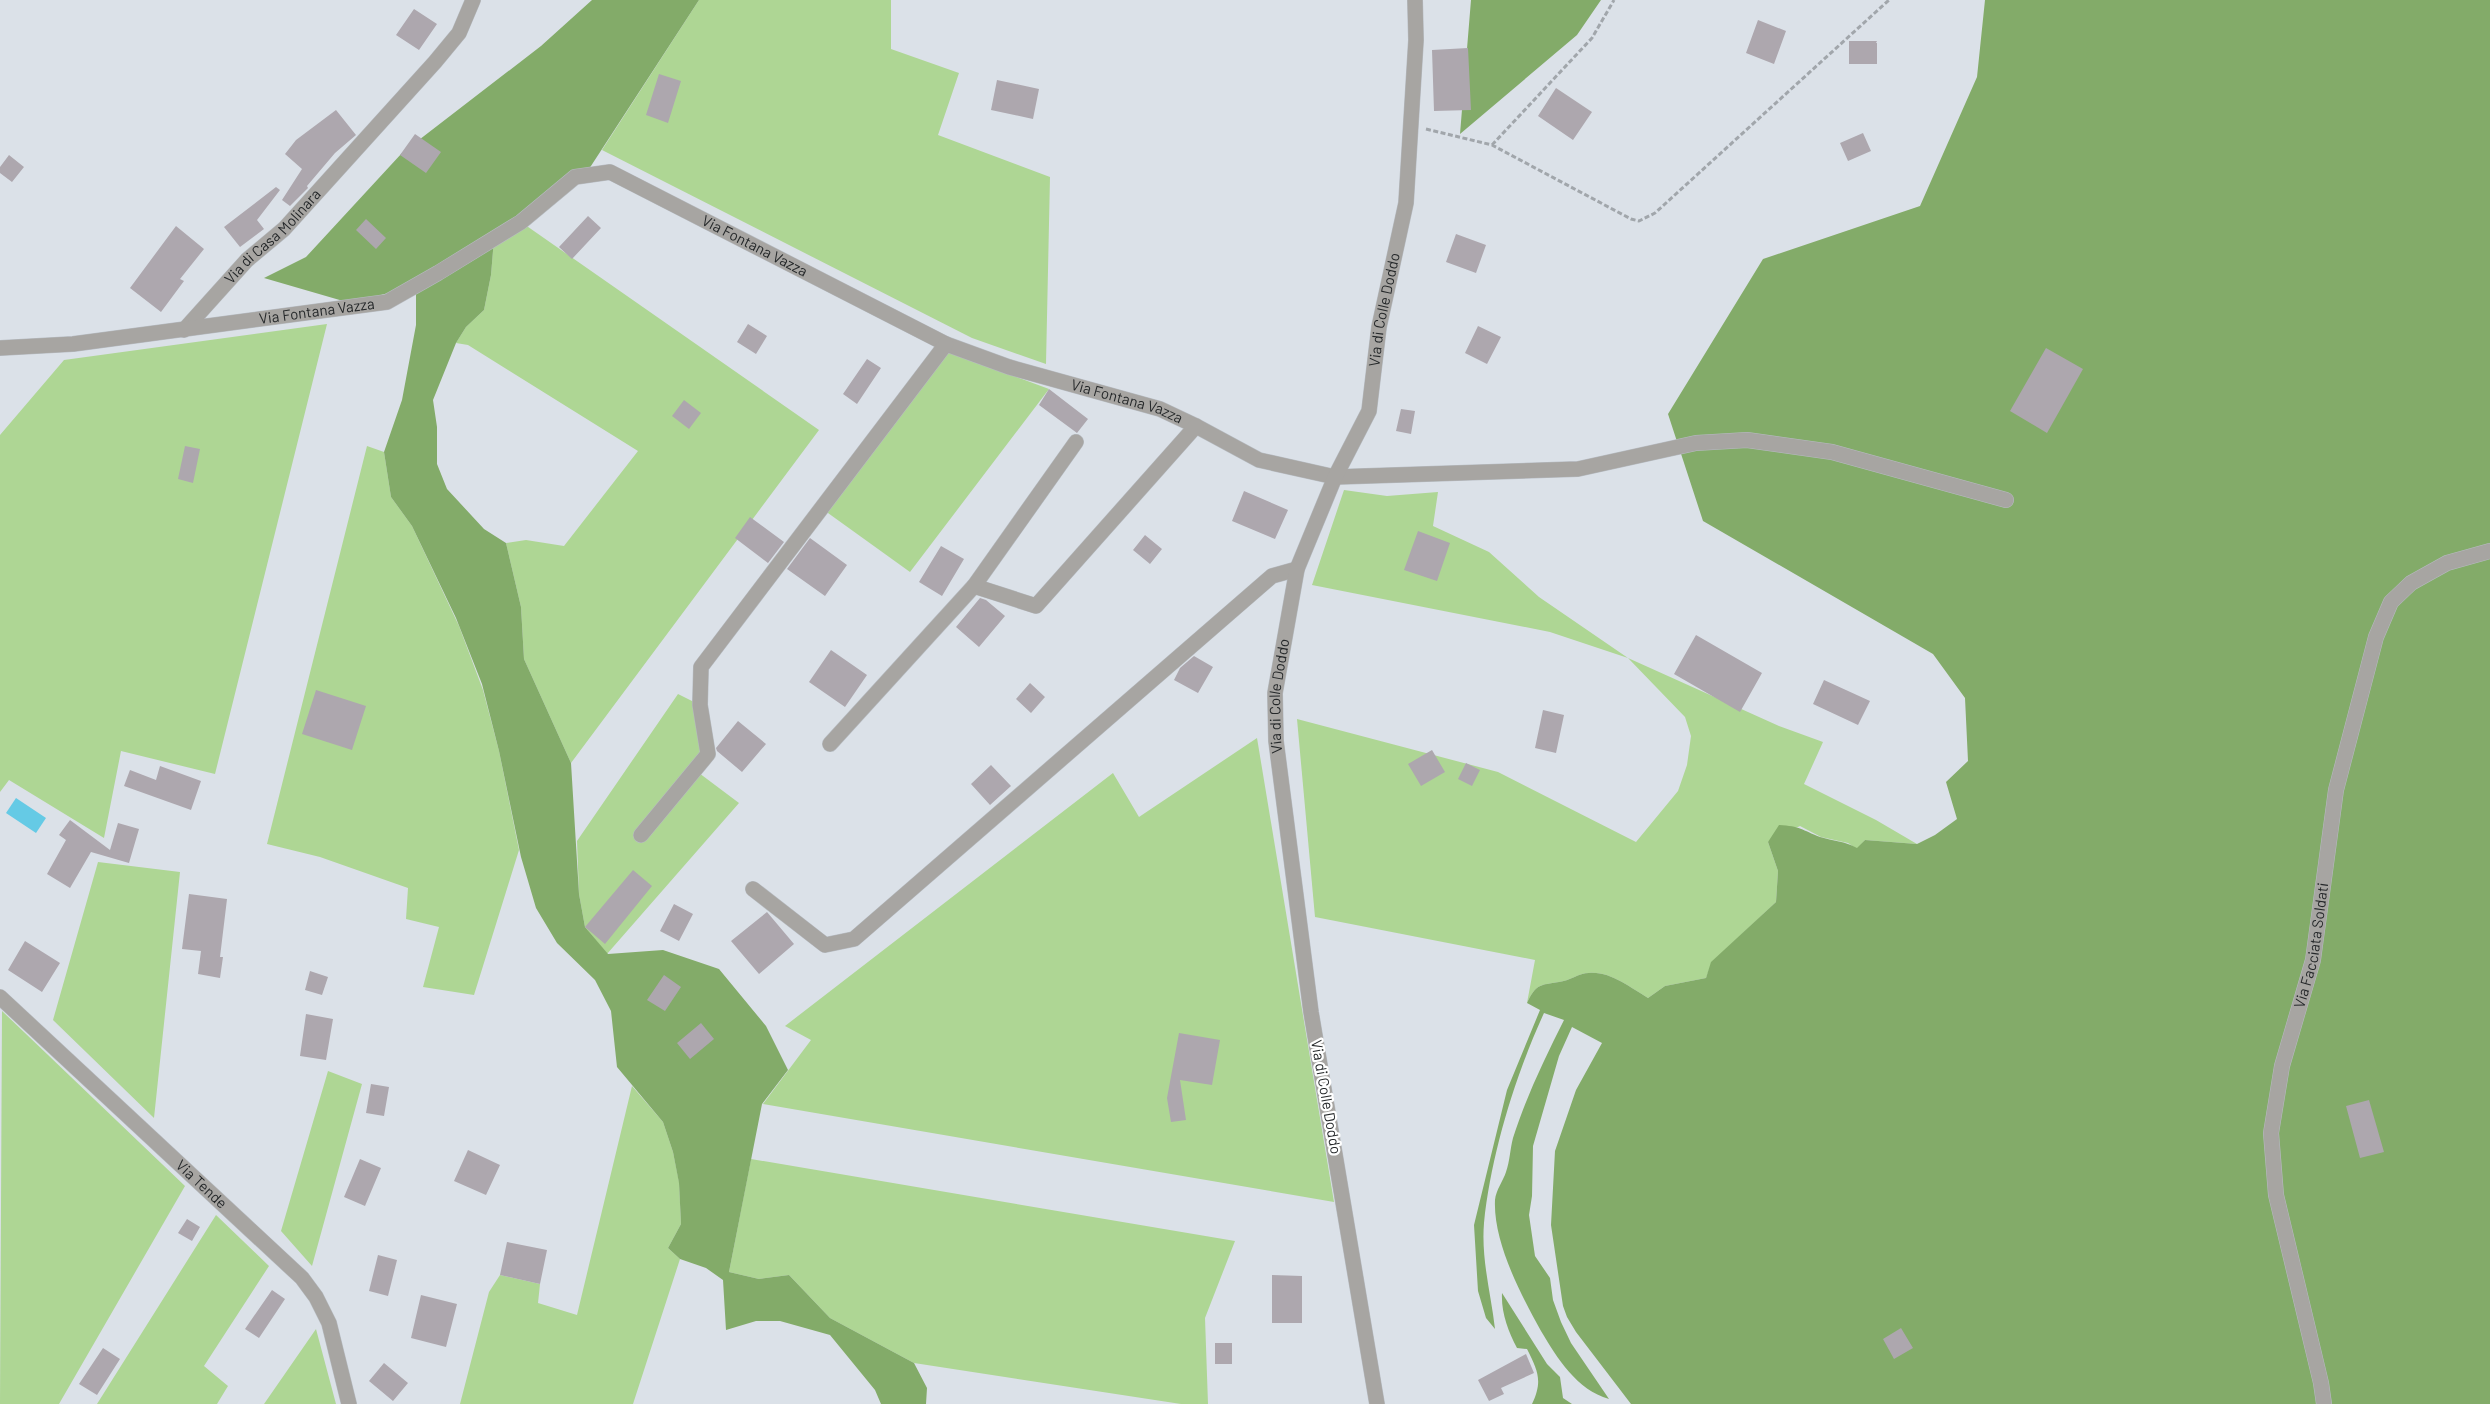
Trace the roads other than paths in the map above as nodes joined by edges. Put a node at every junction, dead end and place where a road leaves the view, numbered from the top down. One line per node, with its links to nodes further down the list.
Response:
1 (473, 0): 3 (street, Via di Casa Molinara)
2 (1416, 0): 8 (street, Via di Colle Doddo)
3 (184, 330): 4 (street, Via Fontana Vazza); 5 (street)
4 (946, 344): 6 (street, Via Fontana Vazza); 14 (street)
5 (0, 348)
6 (1196, 426): 8 (street, Via Fontana Vazza); 12 (street)
7 (1076, 442): 12 (street)
8 (1335, 477): 9 (street, Via Fontana Vazza); 11 (street, Via di Colle Doddo)
9 (2006, 500)
10 (2490, 550): 19 (street, Via Facciata Soldati)
11 (1297, 569): 15 (street); 18 (street, Via di Colle Doddo)
12 (974, 586): 13 (street)
13 (830, 744)
14 (641, 835)
15 (753, 889)
16 (0, 997): 17 (street, Via Tende)
17 (349, 1404)
18 (1378, 1404)
19 (2324, 1404)

